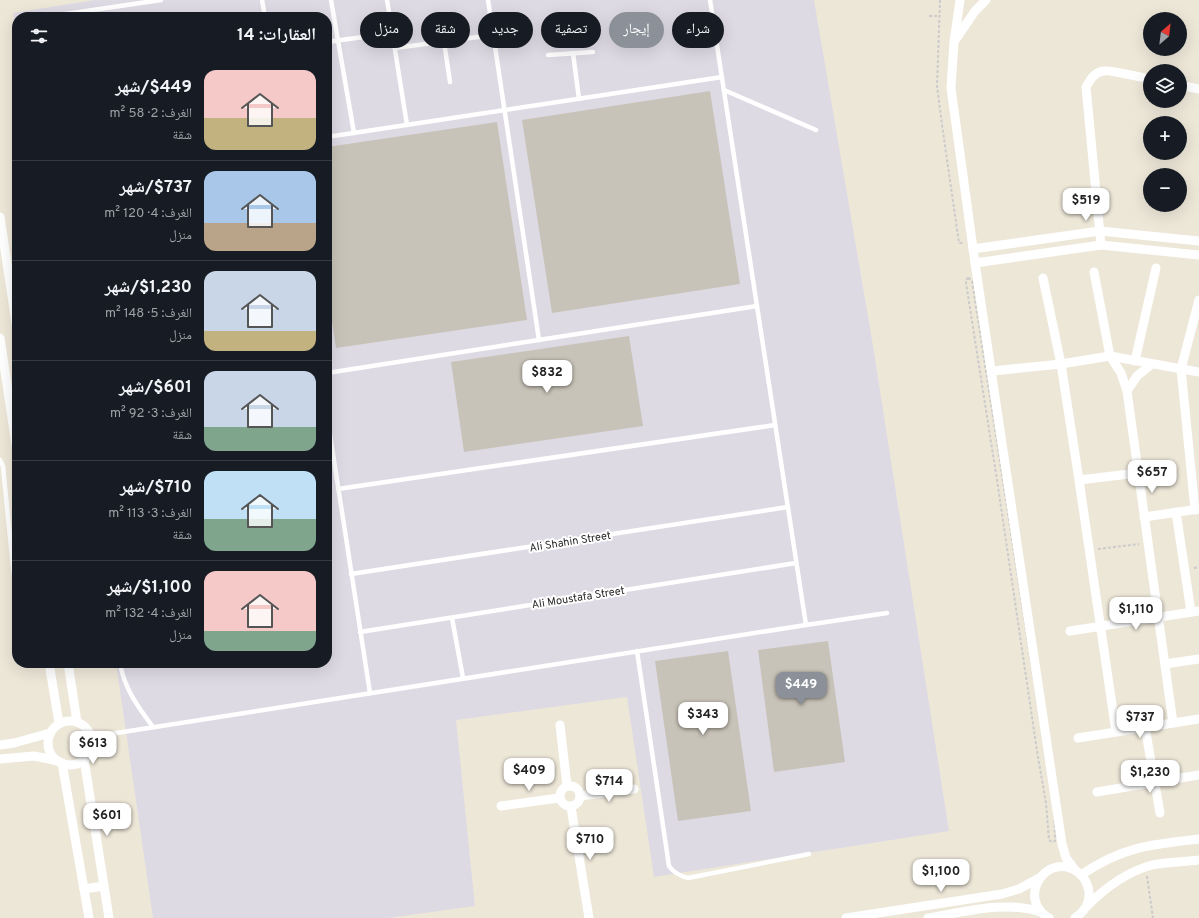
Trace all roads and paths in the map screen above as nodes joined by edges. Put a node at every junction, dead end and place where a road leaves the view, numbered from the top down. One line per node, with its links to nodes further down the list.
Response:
1 (161, 0): 9 (lane)
2 (262, 0): 10 (lane)
3 (331, 0): 16 (lane)
4 (387, 0): 11 (lane)
5 (488, 0): 12 (lane)
6 (710, 0): 25 (lane)
7 (960, 0): 18 (street)
8 (986, 0): 18 (street)
9 (79, 12)
10 (264, 12)
11 (389, 12)
12 (490, 12)
13 (929, 16): 14 (path)
14 (939, 16)
15 (360, 37): 16 (lane)
16 (338, 40): 17 (lane); 35 (lane)
17 (332, 41)
18 (954, 42): 41 (street)
19 (395, 48): 33 (lane)
20 (445, 48): 27 (lane)
21 (495, 48): 32 (lane)
22 (593, 52): 23 (lane)
23 (573, 53): 24 (lane); 31 (lane)
24 (548, 55)
25 (722, 77): 30 (lane); 31 (lane)
26 (1143, 78): 38 (street)
27 (450, 82)
28 (1187, 86): 29 (street)
29 (1199, 89)
30 (724, 90): 34 (lane); 49 (lane)
31 (578, 99): 32 (lane)
32 (505, 110): 33 (lane); 51 (lane)
33 (407, 125): 35 (lane)
34 (816, 130)
35 (354, 133): 36 (lane)
36 (332, 136)
37 (0, 217): 47 (street)
38 (1100, 231): 39 (street); 40 (street); 41 (street)
39 (1199, 241)
40 (1101, 245): 42 (street); 43 (street)
41 (973, 249): 43 (street)
42 (1199, 255)
43 (975, 263): 57 (street)
44 (1156, 268): 53 (street)
45 (1094, 272): 52 (street)
46 (1043, 278): 54 (street)
47 (12, 296)
48 (1199, 300): 56 (street)
49 (757, 306): 51 (lane); 62 (lane)
50 (0, 338): 61 (street)
51 (539, 340): 58 (lane)
52 (1110, 356): 53 (street); 54 (street); 60 (street)
53 (1135, 361): 55 (street)
54 (1061, 364): 57 (street); 66 (street)
55 (1152, 364): 56 (street); 60 (street)
56 (1181, 369): 59 (street); 69 (street)
57 (992, 371): 122 (street)
58 (332, 372)
59 (1199, 372)
60 (1127, 391): 65 (street)
61 (12, 418)
62 (775, 425): 67 (lane); 68 (lane)
63 (332, 449): 67 (lane)
64 (0, 460): 75 (lane)
65 (1138, 473): 66 (street); 71 (street)
66 (1079, 480): 73 (street)
67 (338, 489): 76 (lane)
68 (788, 507): 74 (lane); 76 (lane, Ali Shahin Street)
69 (1197, 509): 70 (street)
70 (1176, 512): 71 (street); 77 (street)
71 (1144, 517): 72 (street)
72 (1148, 542): 73 (path); 79 (street)
73 (1090, 550): 82 (street)
74 (796, 563): 80 (lane, Ali Moustafa Street); 81 (lane)
75 (12, 567)
76 (351, 574): 84 (lane)
77 (1195, 611): 79 (street)
78 (887, 613): 81 (lane)
79 (1158, 617): 82 (street); 87 (street)
80 (452, 618): 84 (lane, Ali Moustafa Street); 91 (lane)
81 (806, 625): 85 (lane)
82 (1101, 626): 83 (street); 100 (street)
83 (1070, 631)
84 (360, 632): 92 (lane)
85 (637, 651): 91 (lane); 119 (lane)
86 (1199, 658): 87 (street)
87 (1165, 664): 96 (street)
88 (50, 668): 95 (street)
89 (69, 668): 94 (street)
90 (121, 668): 98 (lane)
91 (463, 678): 92 (lane)
92 (370, 693): 98 (lane)
93 (1199, 719): 96 (street)
94 (76, 722): 95 (street); 102 (street)
95 (59, 723): 101 (street)
96 (1174, 723): 99 (street)
97 (560, 725): 110 (street)
98 (153, 727): 102 (lane)
99 (1145, 727): 100 (street); 109 (street)
100 (1116, 732): 103 (street)
101 (50, 733): 104 (street); 107 (street)
102 (91, 737): 106 (street)
103 (1078, 738)
104 (0, 745)
105 (0, 759): 107 (street)
106 (84, 759): 107 (street); 124 (street)
107 (60, 762): 125 (street)
108 (1199, 775): 109 (street)
109 (1155, 782): 112 (street); 117 (street)
110 (567, 786): 113 (street); 114 (street)
111 (634, 789): 113 (street)
112 (1097, 792)
113 (580, 796): 116 (street)
114 (559, 798): 115 (street); 116 (street)
115 (501, 806)
116 (571, 807): 132 (street)
117 (1160, 813)
118 (1199, 839): 122 (street)
119 (809, 854)
120 (1199, 860): 121 (street)
121 (1146, 867): 128 (street); 135 (path)
122 (1078, 873): 123 (street); 128 (street)
123 (1041, 877): 126 (street); 129 (street)
124 (104, 886): 125 (street); 131 (street)
125 (84, 889): 130 (street)
126 (1012, 892): 127 (street); 133 (street)
127 (1017, 907): 129 (street); 134 (street)
128 (1082, 914)
129 (1046, 916)
130 (89, 918)
131 (108, 918)
132 (589, 918)
133 (846, 918)
134 (928, 918)
135 (1153, 918)

